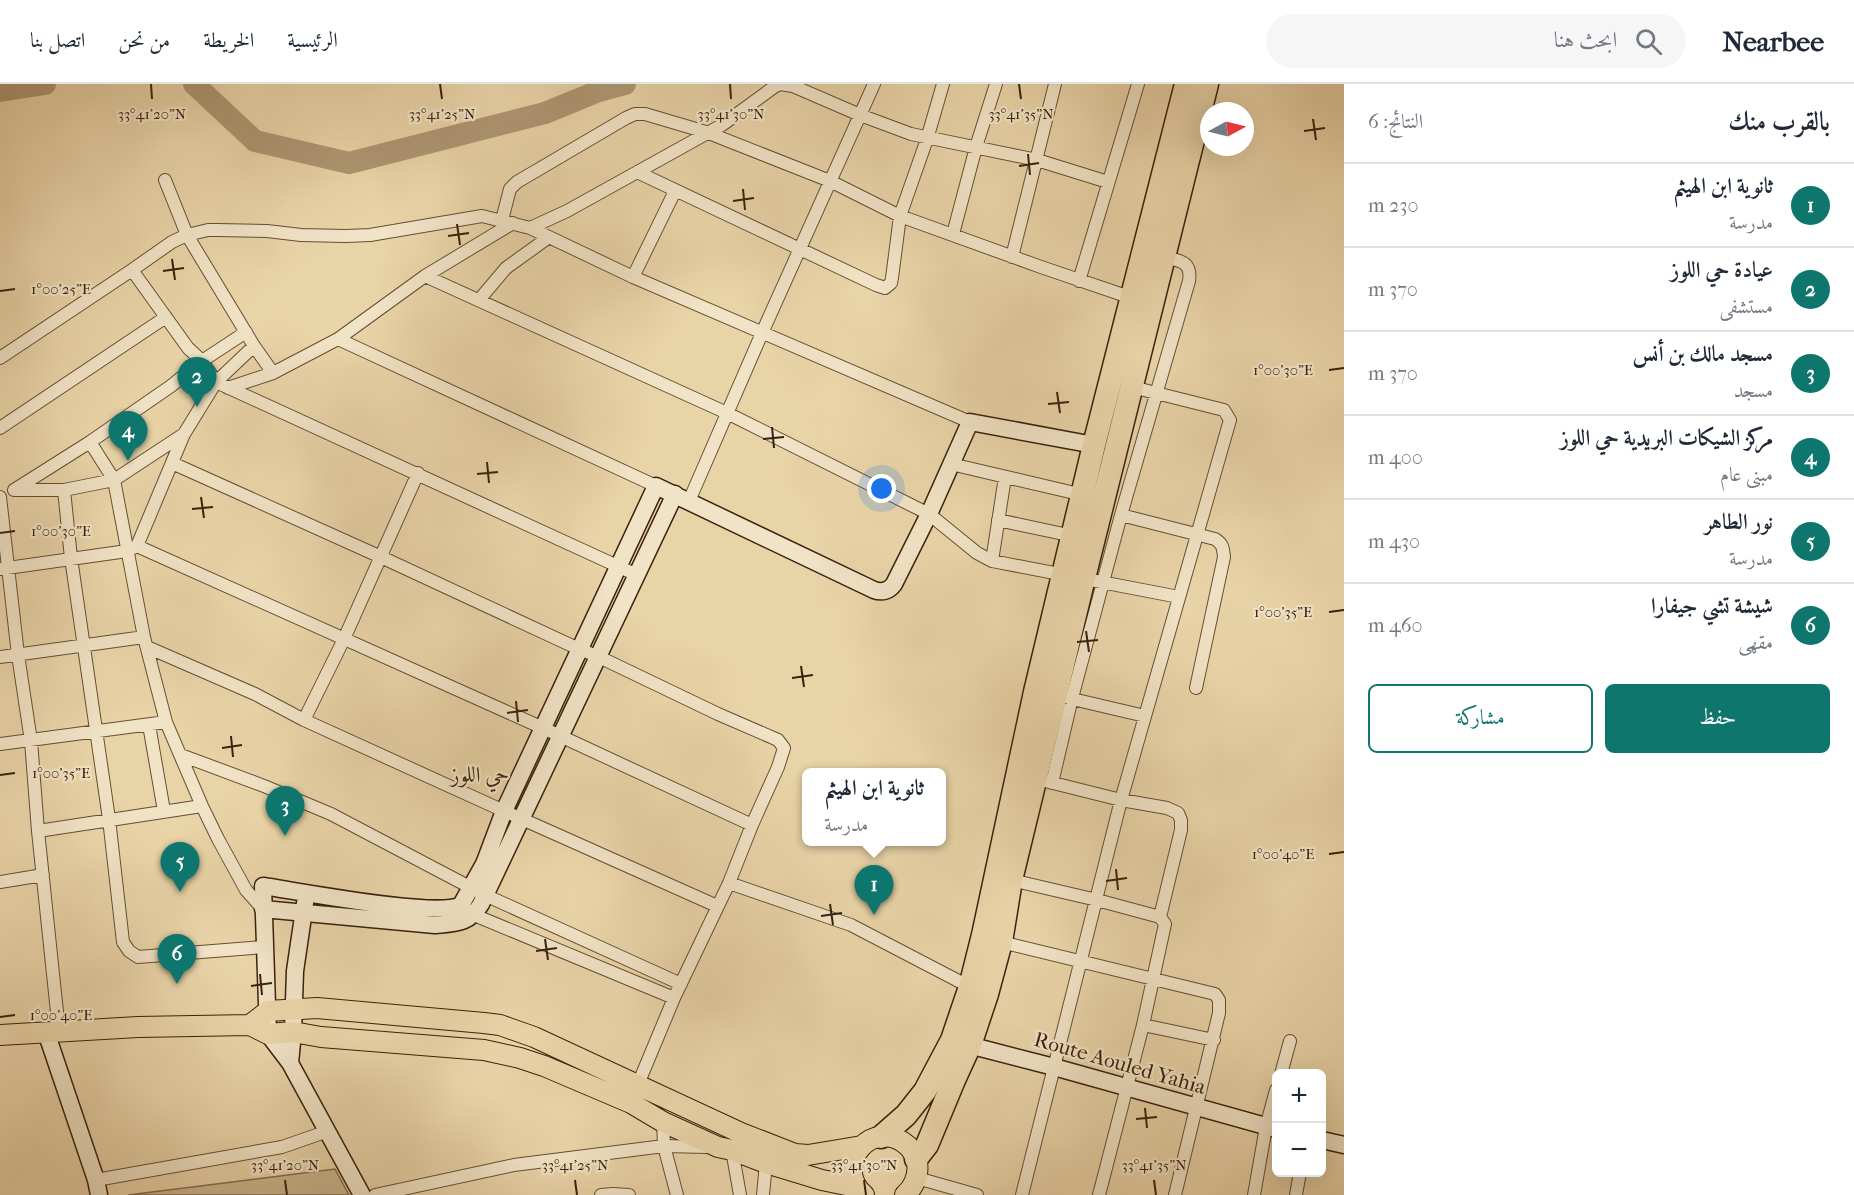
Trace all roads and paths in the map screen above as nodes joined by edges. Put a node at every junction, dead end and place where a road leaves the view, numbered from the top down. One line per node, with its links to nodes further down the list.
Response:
1 (874, 84): 8 (street)
2 (943, 84): 10 (street)
3 (996, 84): 11 (street)
4 (1055, 84): 12 (street)
5 (1138, 84): 16 (street)
6 (1186, 84): 31 (highway)
7 (1207, 84): 26 (highway)
8 (860, 115): 9 (street); 10 (street); 15 (street)
9 (706, 132): 13 (street); 15 (street); 19 (street)
10 (927, 139): 11 (street); 18 (street)
11 (976, 147): 12 (street); 21 (street)
12 (1037, 160): 16 (street); 25 (street)
13 (637, 172): 17 (street); 20 (street)
14 (165, 180): 22 (street)
15 (830, 181): 18 (street); 24 (street)
16 (1108, 182): 30 (street)
17 (675, 191): 24 (street); 29 (street)
18 (900, 216): 21 (street); 24 (street)
19 (507, 222): 20 (street); 22 (street); 28 (street)
20 (530, 228): 23 (street)
21 (953, 234): 25 (street)
22 (187, 235): 27 (street); 35 (street)
23 (549, 237): 29 (street); 32 (street)
24 (800, 249): 36 (street)
25 (1012, 257): 30 (street)
26 (1165, 257): 33 (highway); 44 (street)
27 (132, 270): 34 (street); 39 (street)
28 (425, 276): 32 (street); 37 (street)
29 (633, 277): 36 (street)
30 (1079, 281): 31 (street)
31 (1131, 298): 33 (street); 50 (highway)
32 (479, 300): 45 (street)
33 (1153, 305): 43 (highway)
34 (166, 317): 40 (street); 47 (street)
35 (246, 332): 38 (street); 40 (street)
36 (762, 333): 45 (street); 46 (street)
37 (338, 339): 41 (street); 56 (street)
38 (254, 346): 41 (street); 42 (street)
39 (0, 358)
40 (202, 361): 42 (street); 49 (street)
41 (273, 373): 42 (street)
42 (222, 385): 48 (street); 53 (street)
43 (1132, 387): 44 (street); 74 (highway)
44 (1157, 394): 63 (street); 65 (street)
45 (726, 413): 61 (street); 62 (street)
46 (970, 422): 50 (street); 52 (street)
47 (0, 428)
48 (184, 434): 51 (street); 55 (street)
49 (90, 442): 55 (street); 57 (street)
50 (1094, 445): 59 (highway)
51 (172, 463): 67 (street); 68 (street)
52 (951, 464): 54 (street); 62 (street)
53 (418, 473): 68 (street); 71 (street)
54 (1005, 477): 59 (street); 64 (street)
55 (114, 480): 58 (street); 67 (street)
56 (657, 486): 61 (street); 71 (street)
57 (14, 490): 58 (street); 60 (street)
58 (64, 490): 69 (street)
59 (1083, 495): 66 (highway)
60 (0, 498): 72 (street)
61 (682, 498): 62 (street); 73 (street)
62 (929, 514): 70 (street)
63 (1121, 515): 65 (street); 74 (street)
64 (998, 520): 66 (street); 70 (street)
65 (1197, 535): 75 (street); 83 (street)
66 (1073, 536): 74 (highway)
67 (132, 548): 69 (street); 76 (street); 77 (street)
68 (381, 557): 76 (street); 79 (street)
69 (71, 558): 72 (street); 78 (street)
70 (992, 561): 74 (street)
71 (618, 567): 73 (street); 79 (street)
72 (4, 568): 80 (street)
73 (637, 575): 81 (street)
74 (1084, 578): 75 (street); 84 (highway); 84 (street)
75 (1179, 597): 85 (street)
76 (344, 639): 86 (street); 89 (street)
77 (146, 642): 78 (street); 86 (street); 87 (street)
78 (84, 645): 80 (street); 90 (street)
79 (579, 650): 81 (street); 89 (street)
80 (18, 655): 82 (street); 92 (street)
81 (597, 656): 91 (street); 102 (street)
82 (0, 657)
83 (1196, 688)
84 (1054, 696): 85 (street); 95 (highway); 126 (highway)
85 (1145, 716): 96 (street)
86 (304, 720): 99 (street)
87 (166, 722): 88 (street); 94 (street)
88 (149, 725): 90 (street); 98 (street)
89 (543, 728): 91 (street); 99 (street)
90 (95, 732): 92 (street); 100 (street)
91 (559, 736): 101 (street); 102 (street)
92 (31, 741): 93 (street); 103 (street)
93 (0, 744)
94 (181, 755): 97 (street); 111 (street)
95 (1044, 781): 96 (street); 106 (highway)
96 (1121, 800): 113 (street); 118 (street)
97 (202, 806): 98 (street); 110 (street)
98 (164, 811): 100 (street)
99 (504, 811): 101 (street); 104 (street)
100 (109, 819): 103 (street); 120 (street)
101 (521, 819): 104 (street); 114 (street)
102 (752, 825): 108 (street)
103 (38, 831): 105 (street)
104 (490, 867): 111 (street)
105 (43, 875): 107 (street); 133 (street)
106 (1011, 880): 113 (street); 119 (highway)
107 (0, 882)
108 (729, 883): 114 (street); 126 (street)
109 (263, 886): 110 (street); 112 (street); 115 (street)
110 (246, 890): 115 (street)
111 (478, 891): 116 (street); 121 (street)
112 (306, 892): 116 (street); 117 (street)
113 (1097, 900): 118 (street); 122 (street)
114 (717, 906): 125 (street)
115 (263, 909): 117 (street); 120 (street)
116 (468, 910): 117 (street); 123 (street)
117 (303, 913): 128 (street)
118 (1160, 917): 124 (street)
119 (1001, 942): 122 (street); 126 (highway)
120 (264, 947): 129 (street)
121 (627, 959): 123 (street); 125 (street)
122 (1081, 961): 124 (street); 142 (street)
123 (621, 977): 127 (street)
124 (1152, 978): 131 (street); 137 (street)
125 (681, 984): 127 (street)
126 (979, 990): 139 (highway)
127 (674, 998): 144 (street)
128 (293, 1009): 129 (main road); 130 (main road); 134 (street)
129 (268, 1011): 132 (main road); 135 (street)
130 (500, 1025): 140 (main road); 144 (main road)
131 (1143, 1025): 137 (street); 145 (street)
132 (250, 1026): 133 (main road); 135 (main road)
133 (53, 1031): 136 (main road); 159 (street)
134 (294, 1032): 135 (main road); 140 (main road); 141 (street)
135 (268, 1034): 141 (street)
136 (0, 1035)
137 (1214, 1040): 147 (street)
138 (1290, 1041): 143 (street)
139 (961, 1043): 142 (street, Route Aouled Yahia); 151 (highway); 158 (highway)
140 (498, 1053): 146 (main road)
141 (290, 1063): 150 (street)
142 (1054, 1067): 145 (street, Route Aouled Yahia); 169 (street)
143 (1282, 1069)
144 (637, 1084): 146 (street); 153 (main road)
145 (1127, 1087): 147 (street, Route Aouled Yahia); 170 (street)
146 (631, 1103): 148 (main road)
147 (1195, 1107): 149 (street, Route Aouled Yahia); 171 (street)
148 (663, 1122): 153 (main road); 155 (street)
149 (1271, 1128): 172 (street)
150 (328, 1131): 159 (street); 161 (street)
151 (871, 1141): 153 (main road); 158 (main road); 160 (main road)
152 (1326, 1141): 154 (street)
153 (730, 1143): 155 (street); 156 (main road); 166 (street)
154 (1344, 1145)
155 (664, 1146): 162 (street); 165 (street)
156 (766, 1163): 160 (main road); 167 (street)
157 (1299, 1177): 173 (street)
158 (912, 1184): 168 (street)
159 (97, 1187)
160 (860, 1192)
161 (362, 1195)
162 (375, 1195)
163 (601, 1195): 164 (street)
164 (628, 1195)
165 (677, 1195)
166 (740, 1195)
167 (763, 1195)
168 (977, 1195)
169 (1022, 1195)
170 (1098, 1195)
171 (1175, 1195)
172 (1254, 1195)
173 (1296, 1195)

